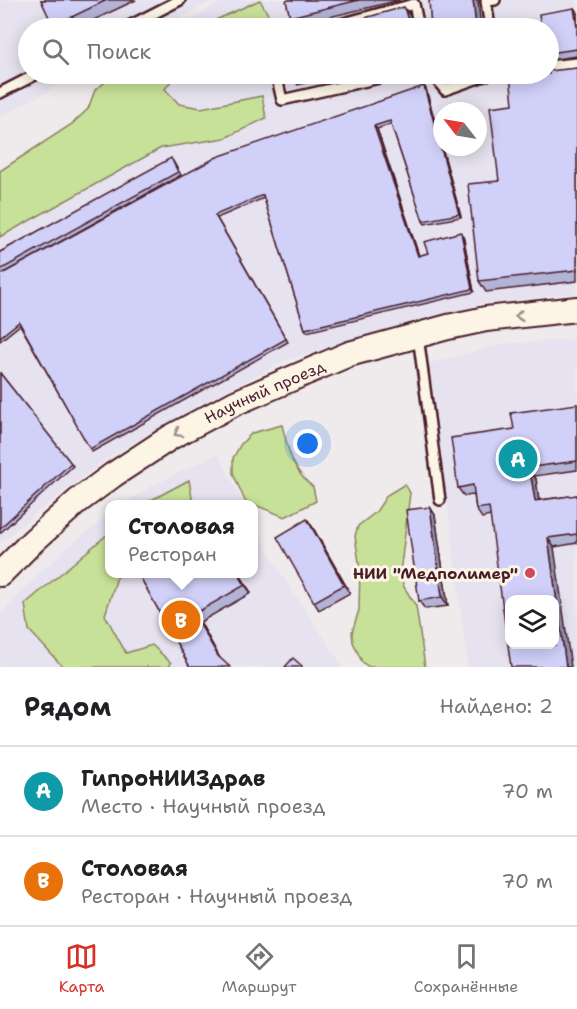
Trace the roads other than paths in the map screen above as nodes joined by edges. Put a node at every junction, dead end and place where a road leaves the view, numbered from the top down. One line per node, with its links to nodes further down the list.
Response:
1 (180, 0): 3 (lane)
2 (495, 0): 6 (lane)
3 (144, 18)
4 (362, 18): 5 (lane)
5 (417, 18)
6 (489, 18)
7 (577, 63): 8 (lane)
8 (559, 65)
9 (18, 84): 14 (lane)
10 (278, 84): 11 (lane)
11 (353, 84)
12 (440, 84): 13 (lane)
13 (462, 84)
14 (0, 93)
15 (577, 309): 16 (street, Научный проезд, one-way to 16)
16 (418, 336): 17 (lane); 18 (street, Научный проезд, one-way to 18)
17 (440, 500)
18 (0, 574)

